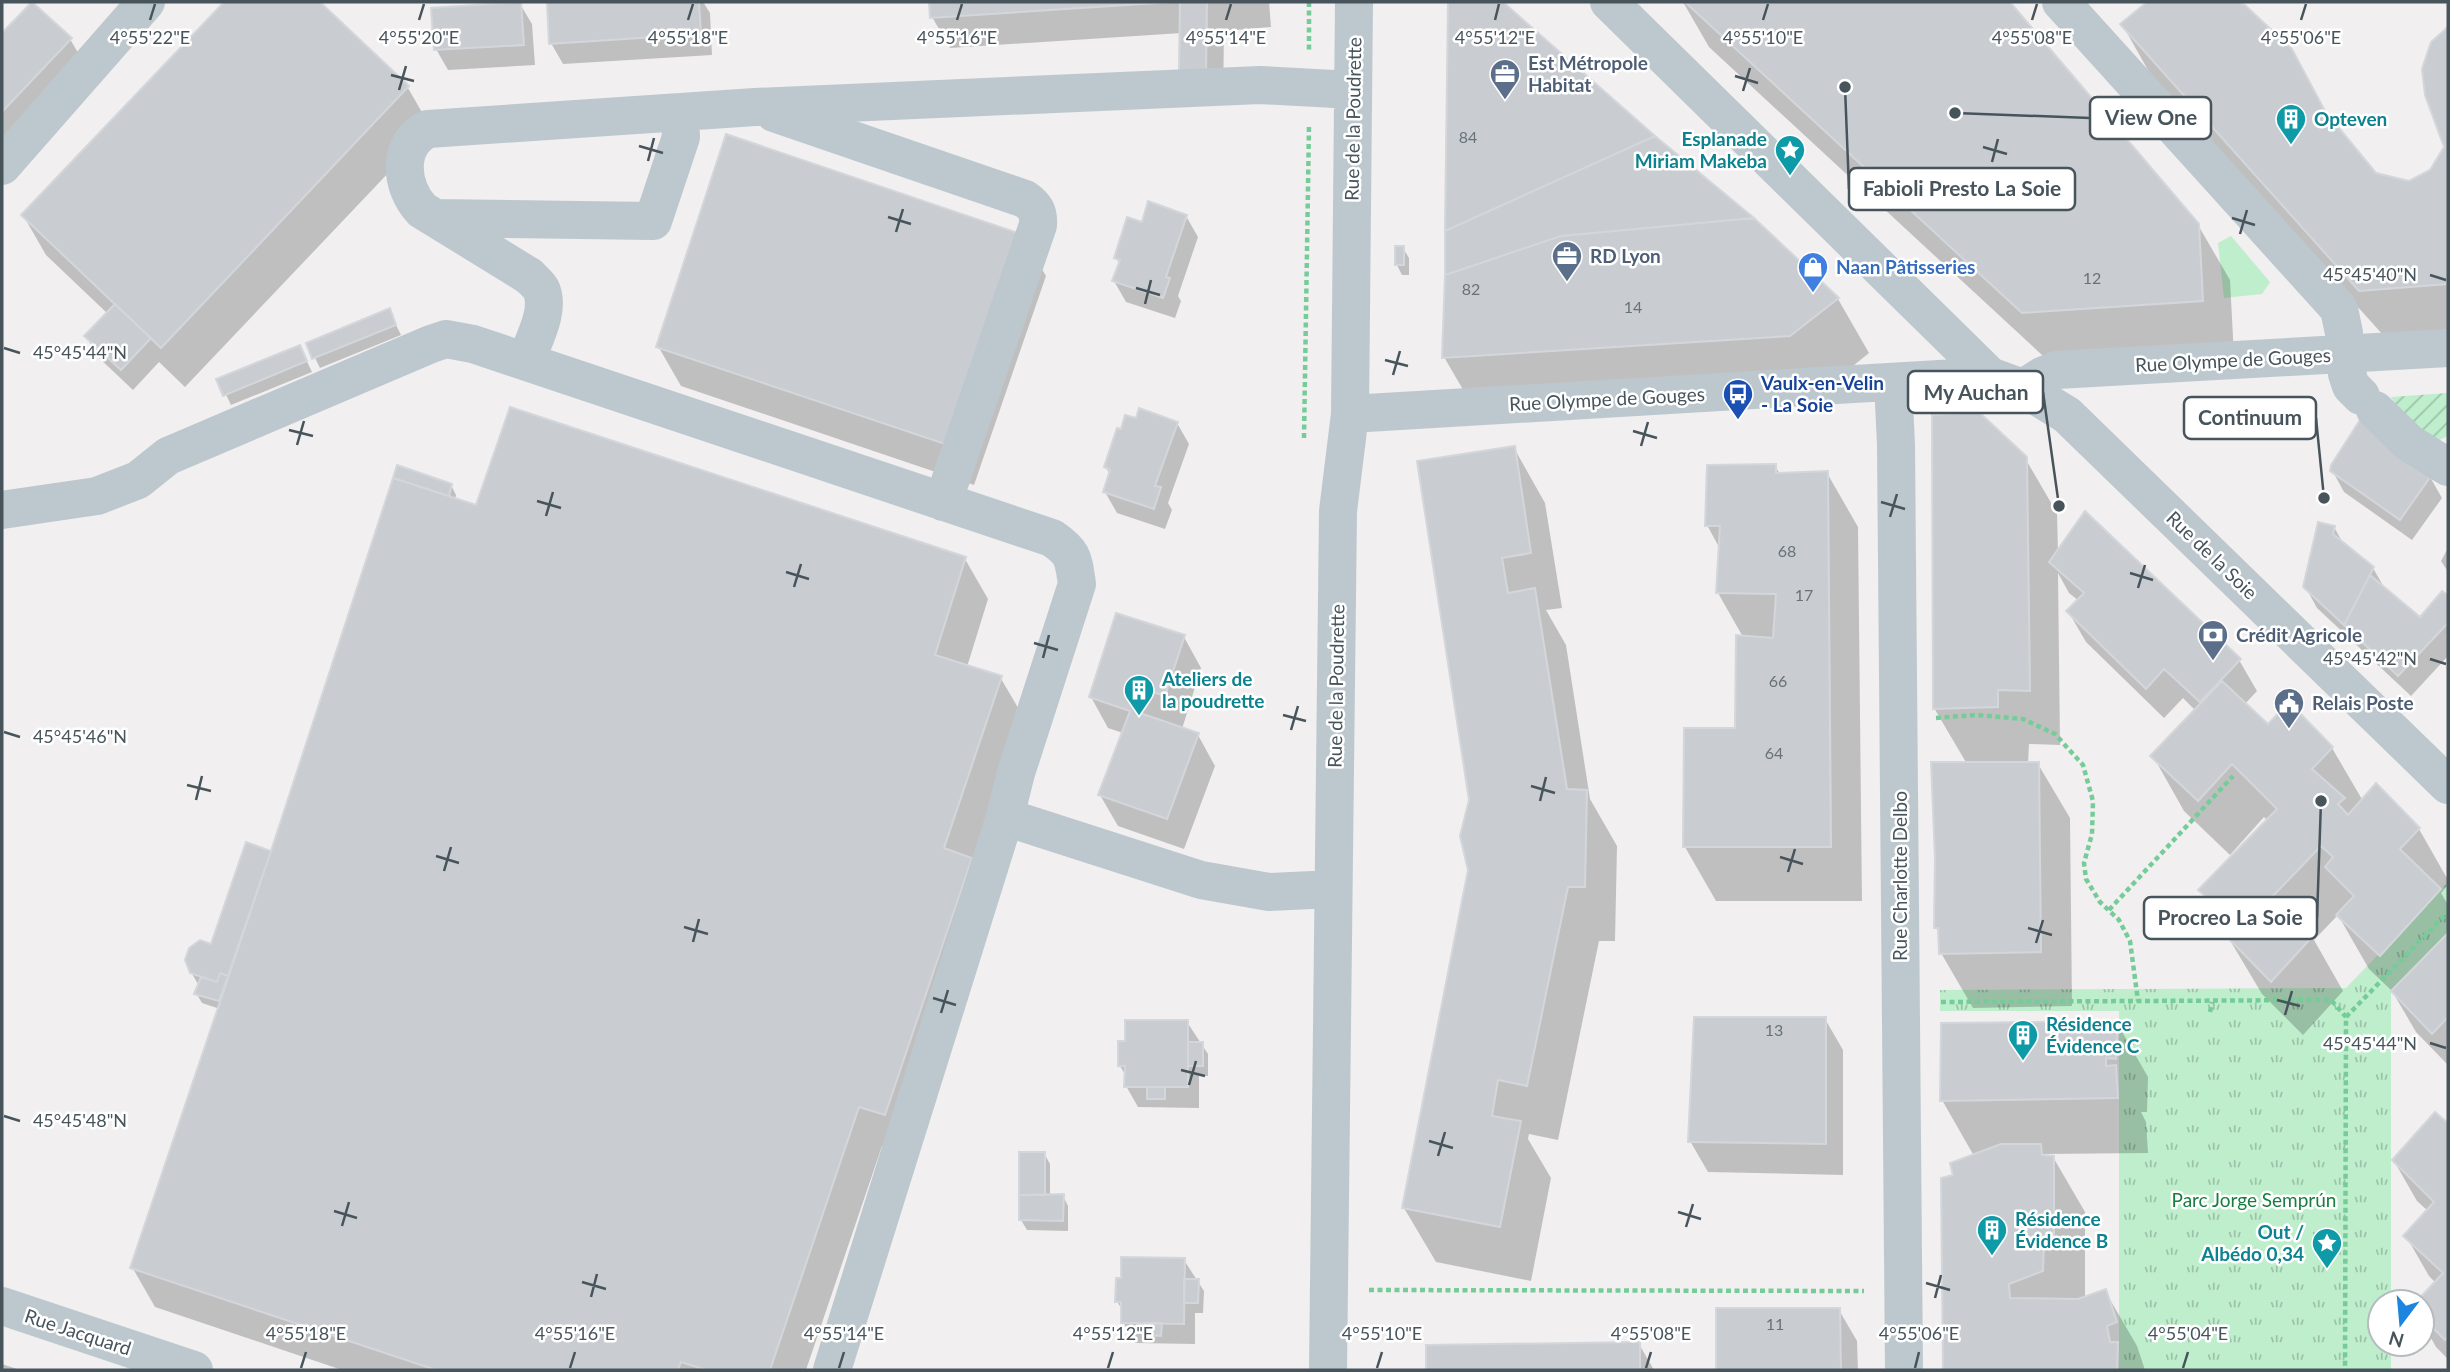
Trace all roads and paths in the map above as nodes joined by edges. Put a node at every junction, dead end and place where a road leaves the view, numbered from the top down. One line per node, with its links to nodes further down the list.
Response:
1 (146, 2): 8 (street)
2 (1354, 2): 5 (street, Rue de la Poudrette)
3 (1609, 2): 14 (street, Rue de la Soie)
4 (2061, 2): 10 (street)
5 (1353, 90): 6 (street); 16 (street, Rue de la Poudrette)
6 (755, 107): 7 (street); 18 (street)
7 (680, 111): 9 (street); 9 (street)
8 (2, 166)
9 (434, 218): 12 (street)
10 (2344, 333)
11 (2448, 348): 14 (street, Rue Olympe de Gouges)
12 (526, 361): 18 (street); 19 (street)
13 (1893, 382): 14 (street, Rue Olympe de Gouges); 16 (street, Rue Olympe de Gouges); 33 (street, Rue Charlotte Delbo)
14 (2007, 382): 22 (street, Rue de la Soie)
15 (2361, 393): 17 (street)
16 (1350, 414): 24 (street, Rue de la Poudrette)
17 (2448, 467)
18 (943, 502): 23 (street)
19 (2, 510)
20 (1933, 718): 25 (path)
21 (2233, 776): 25 (path)
22 (2448, 785)
23 (1005, 817): 24 (street); 36 (street)
24 (1333, 889): 32 (street, Rue de la Poudrette)
25 (2109, 910): 27 (path)
26 (2448, 912): 31 (path)
27 (2138, 1001): 28 (path); 29 (path)
28 (2212, 1002): 30 (path); 31 (path)
29 (1930, 1003)
30 (2210, 1012)
31 (2346, 1017): 39 (path)
32 (1329, 1289): 33 (path); 37 (street, Rue de la Poudrette)
33 (1903, 1291): 38 (street, Rue Charlotte Delbo)
34 (2, 1306): 35 (street, Rue Jacquard)
35 (194, 1370)
36 (832, 1370)
37 (1328, 1370)
38 (1904, 1370)
39 (2345, 1370)

